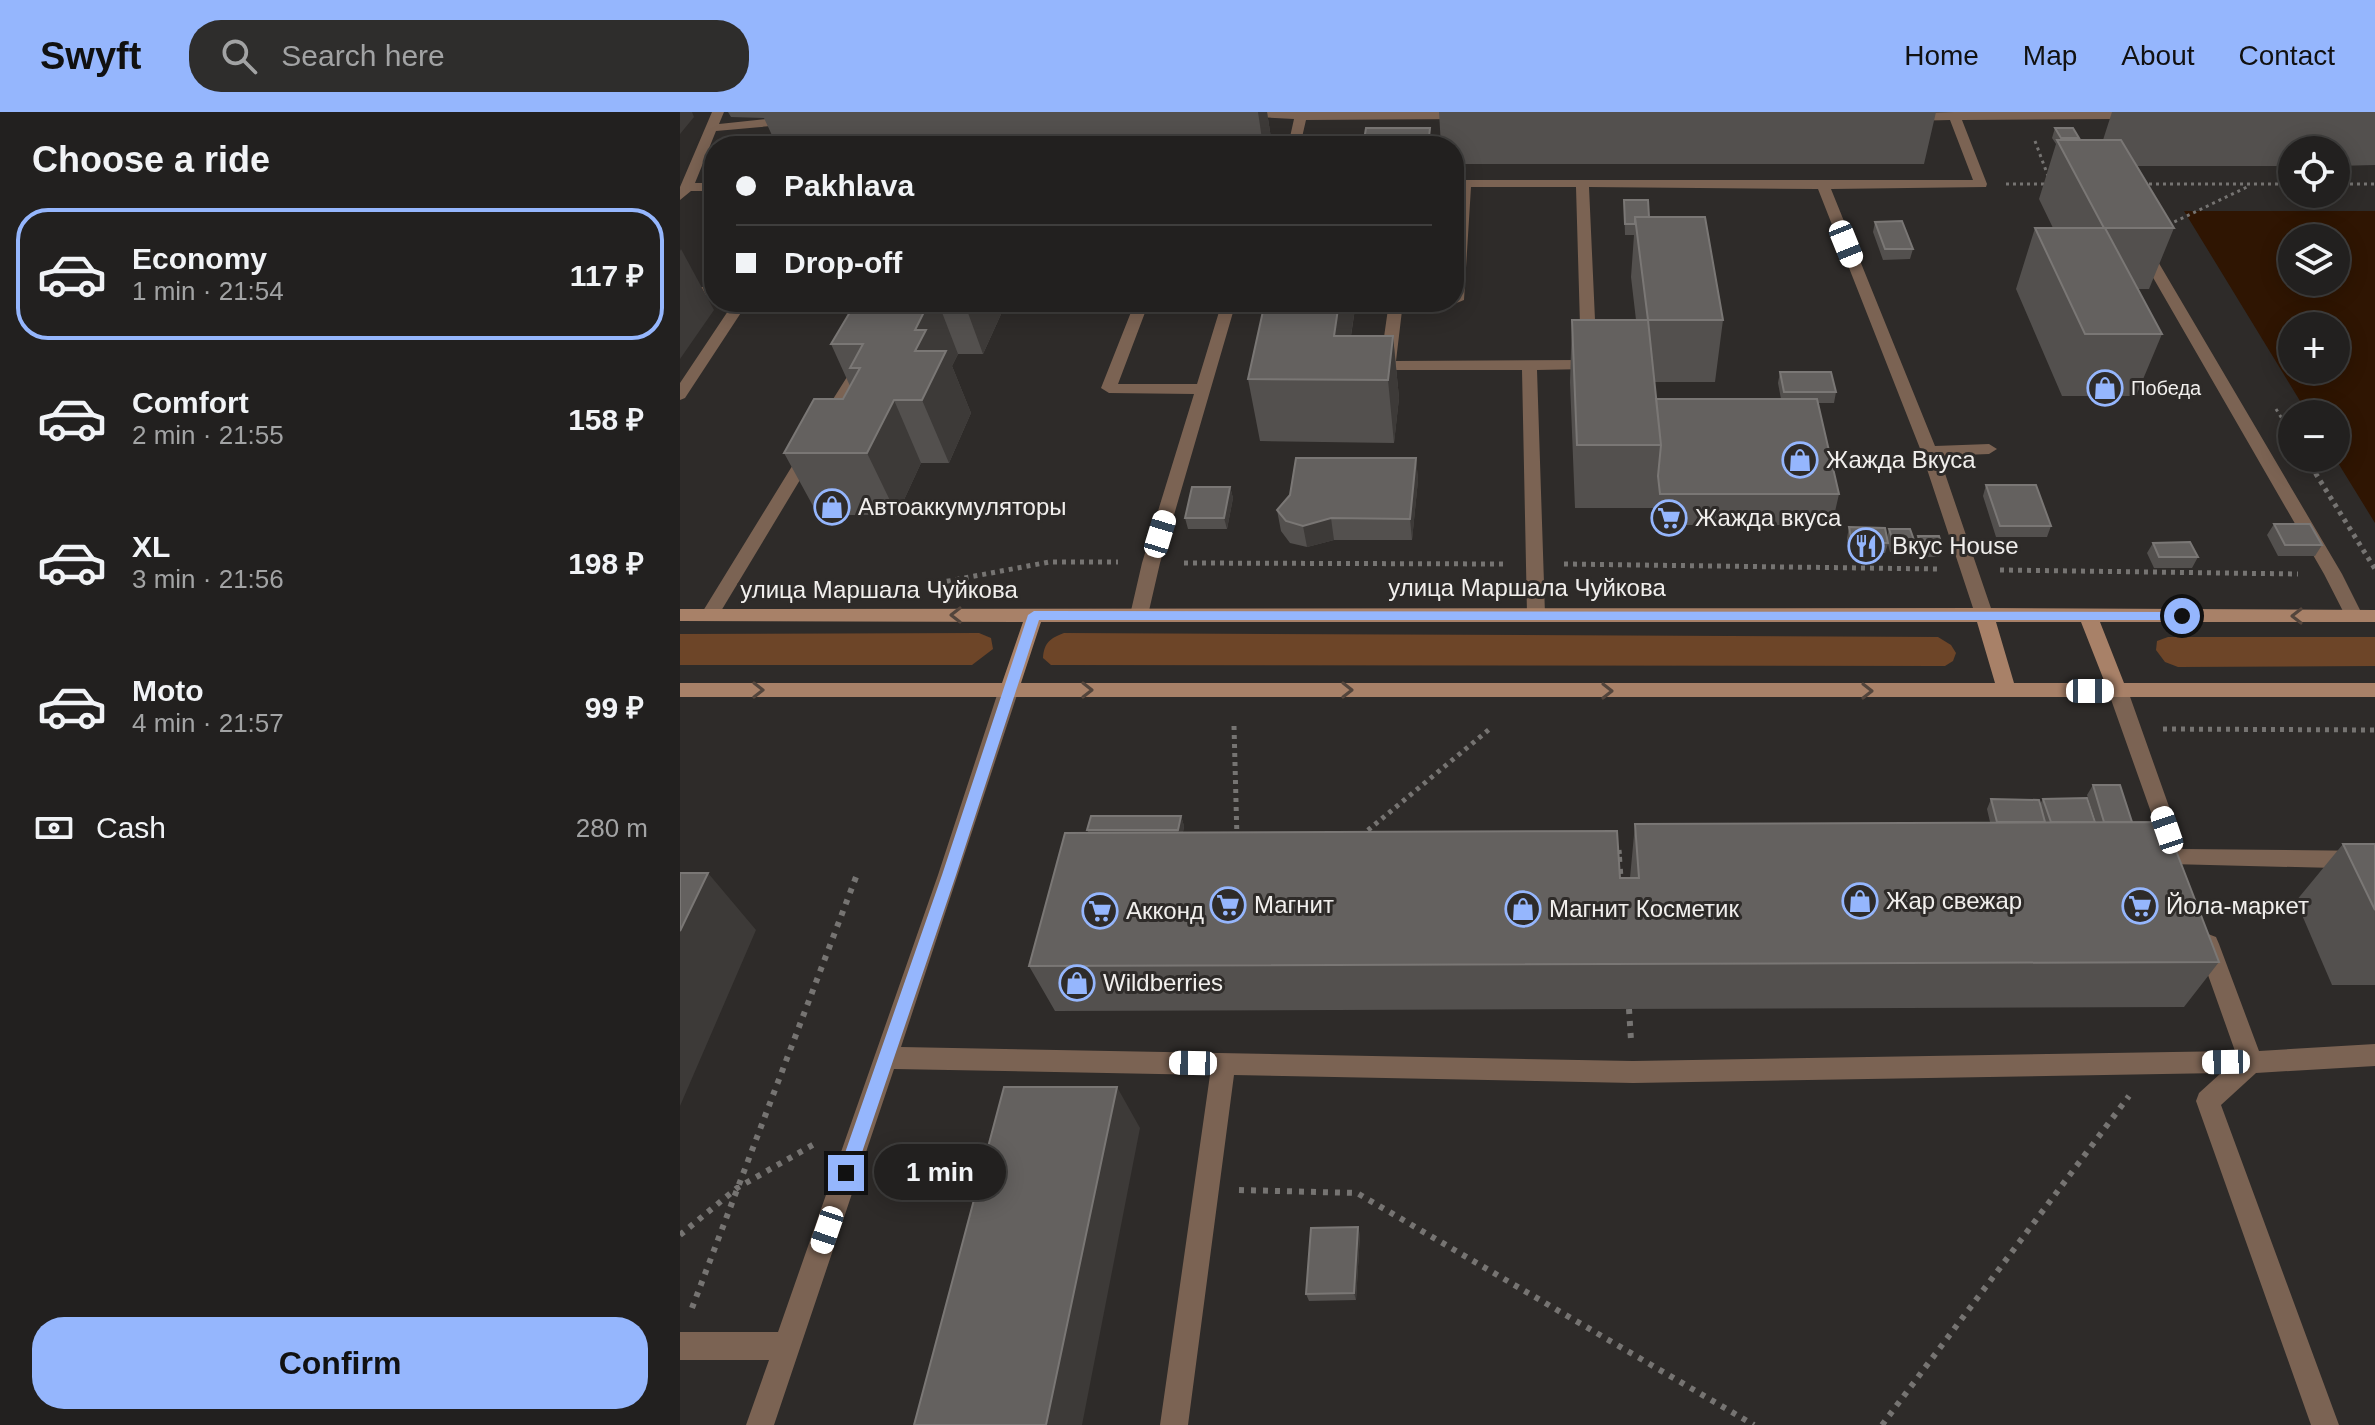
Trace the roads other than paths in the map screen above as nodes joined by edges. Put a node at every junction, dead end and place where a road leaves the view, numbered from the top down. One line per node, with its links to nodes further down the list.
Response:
1 (718, 112): 11 (lane)
2 (1221, 112): 7 (lane)
3 (1401, 113): 5 (lane); 7 (lane)
4 (2112, 114): 6 (lane); 8 (lane)
5 (1479, 115)
6 (2129, 115)
7 (1301, 116): 13 (lane)
8 (1954, 116): 9 (lane); 16 (lane)
9 (1894, 117)
10 (803, 119): 11 (lane)
11 (714, 128): 12 (lane)
12 (710, 136)
13 (1296, 136)
14 (704, 149): 18 (lane)
15 (1582, 183): 16 (lane); 19 (lane); 28 (lane)
16 (1823, 185): 32 (lane)
17 (704, 188): 18 (lane)
18 (684, 191)
19 (1464, 198)
20 (2138, 239): 40 (lane)
21 (680, 291): 22 (lane)
22 (704, 291)
23 (734, 312): 30 (lane)
24 (1138, 312): 29 (lane)
25 (1226, 312): 29 (lane)
26 (1395, 312): 28 (lane)
27 (872, 348): 38 (lane)
28 (1529, 366): 33 (lane)
29 (1203, 389): 37 (lane)
30 (680, 395)
31 (1989, 449): 32 (lane)
32 (1929, 451): 34 (lane)
33 (1536, 614): 34 (main road, улица Маршала Чуйкова); 37 (main road, улица Маршала Чуйкова)
34 (1984, 614): 39 (main road, улица Маршала Чуйкова); 45 (main road)
35 (680, 615): 38 (main road, улица Маршала Чуйкова)
36 (1034, 615): 37 (main road, улица Маршала Чуйкова); 38 (main road, улица Маршала Чуйкова, one-way to 38); 42 (main road)
37 (1139, 615)
38 (709, 616)
39 (2088, 616): 40 (main road, улица Маршала Чуйкова, one-way to 39); 46 (main road)
40 (2354, 616): 41 (main road, улица Маршала Чуйкова)
41 (2375, 616)
42 (1009, 689): 43 (main road, one-way to 42); 45 (main road, one-way to 45); 52 (lane)
43 (680, 690)
44 (2375, 690): 46 (main road)
45 (2007, 691): 46 (main road)
46 (2118, 691): 47 (lane)
47 (2177, 858): 48 (lane); 49 (lane)
48 (2375, 860)
49 (2188, 887)
50 (2198, 916): 53 (lane)
51 (2375, 1055): 53 (lane)
52 (886, 1058): 54 (lane); 56 (lane)
53 (2251, 1062): 54 (lane); 59 (lane)
54 (1224, 1063): 58 (lane)
55 (680, 1346): 56 (lane)
56 (787, 1346): 57 (lane)
57 (760, 1425)
58 (1174, 1425)
59 (2325, 1425)

